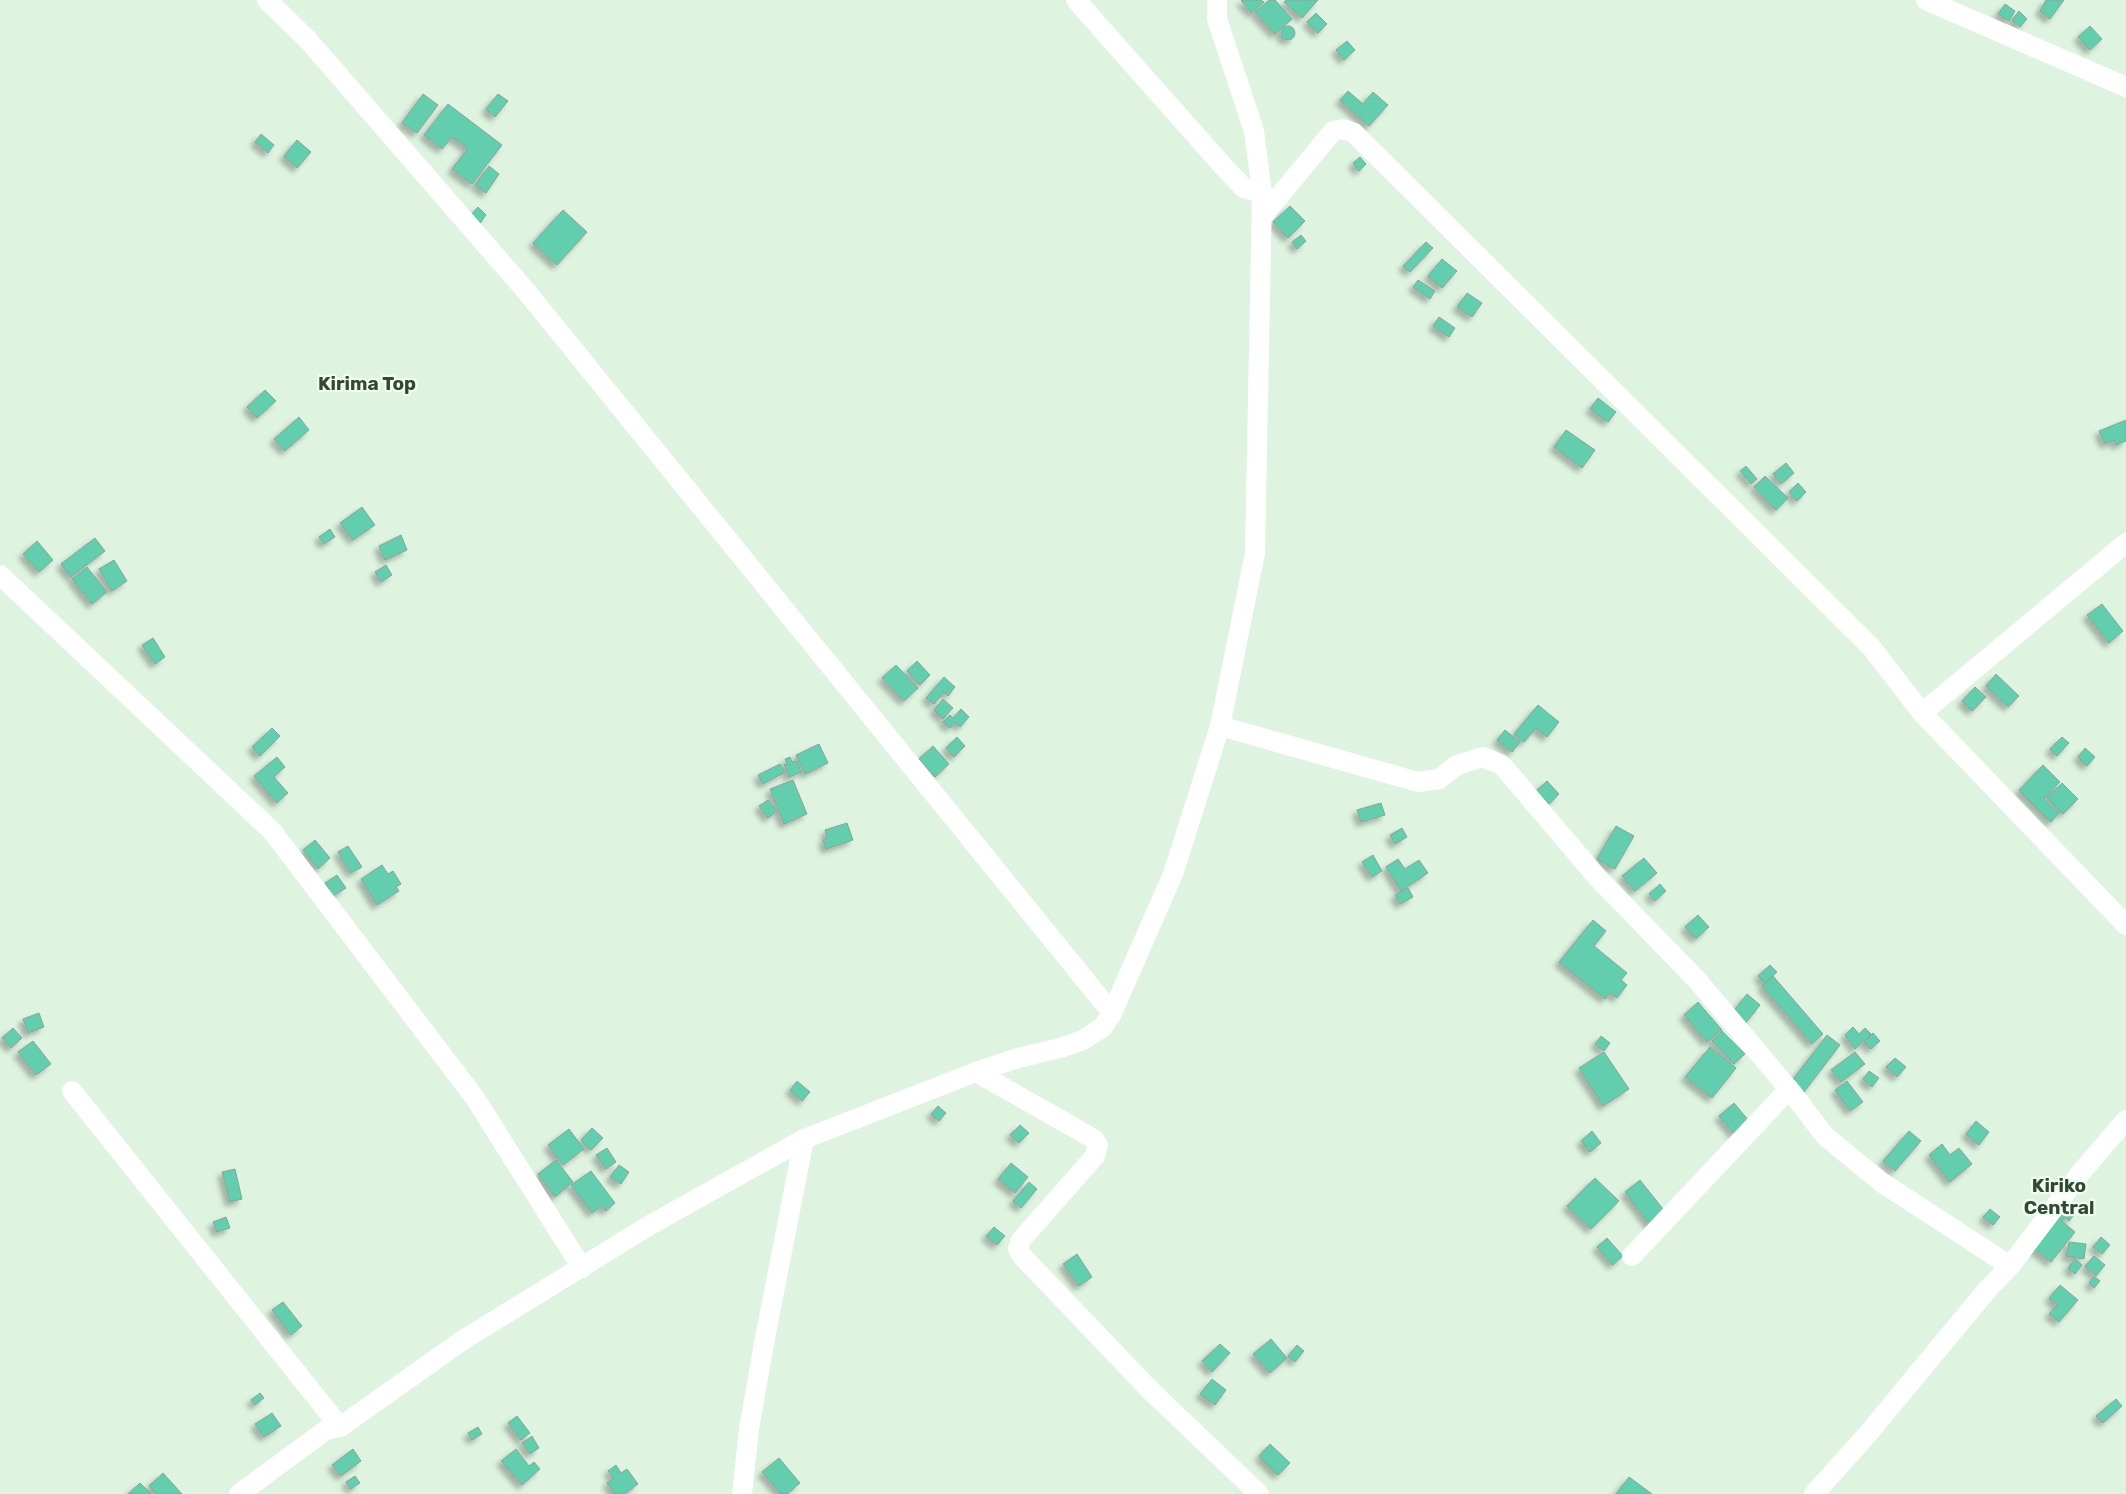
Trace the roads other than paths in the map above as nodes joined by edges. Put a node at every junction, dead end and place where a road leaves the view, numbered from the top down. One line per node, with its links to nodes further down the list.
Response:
1 (267, 0): 13 (street)
2 (1076, 0): 6 (street)
3 (1217, 0): 6 (street)
4 (1926, 0): 5 (street)
5 (2126, 87)
6 (1262, 193): 7 (street)
7 (1262, 216): 10 (street); 11 (street)
8 (2126, 543): 10 (street)
9 (0, 575): 21 (street)
10 (1922, 713): 12 (street)
11 (1220, 726): 13 (street); 15 (street)
12 (2126, 926)
13 (1112, 1013): 14 (street)
14 (976, 1072): 18 (street); 25 (street)
15 (1789, 1089): 19 (street); 20 (street)
16 (72, 1091): 22 (street)
17 (2126, 1120): 20 (street)
18 (804, 1139): 21 (street); 24 (street)
19 (1632, 1256)
20 (2010, 1266): 26 (street)
21 (582, 1268): 22 (street)
22 (340, 1427): 23 (street)
23 (239, 1494)
24 (742, 1494)
25 (1259, 1494)
26 (1814, 1494)

